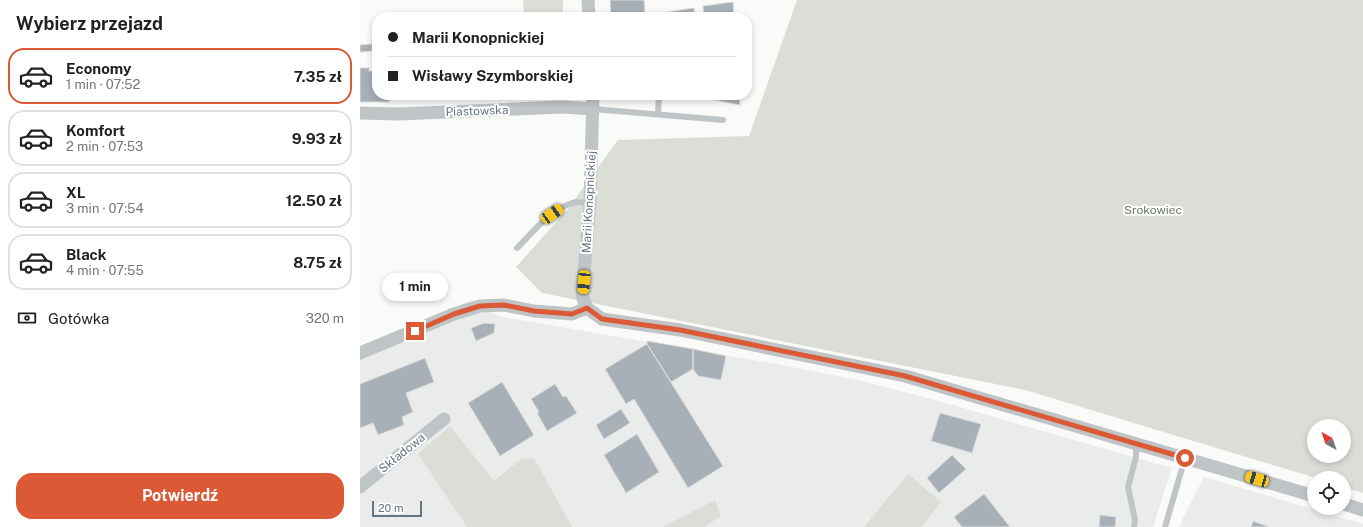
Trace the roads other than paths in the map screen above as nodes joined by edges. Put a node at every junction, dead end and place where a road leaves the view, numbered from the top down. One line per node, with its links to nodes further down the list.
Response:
1 (588, 0): 2 (street)
2 (589, 12)
3 (593, 100): 5 (street, Marii Konopnickiej)
4 (659, 100): 7 (lane)
5 (593, 109): 6 (street, Piastowska); 7 (lane); 9 (street, Marii Konopnickiej)
6 (360, 113)
7 (658, 114): 8 (lane)
8 (723, 120)
9 (590, 203): 10 (lane); 11 (street, Marii Konopnickiej)
10 (517, 248)
11 (587, 308): 12 (street); 14 (street)
12 (360, 353)
13 (444, 419): 16 (street, Składowa)
14 (1136, 443): 15 (street); 20 (lane)
15 (1185, 458): 17 (street); 21 (lane)
16 (360, 487)
17 (1307, 494)
18 (1351, 506): 19 (street)
19 (1363, 510)
20 (1134, 527)
21 (1165, 527)

